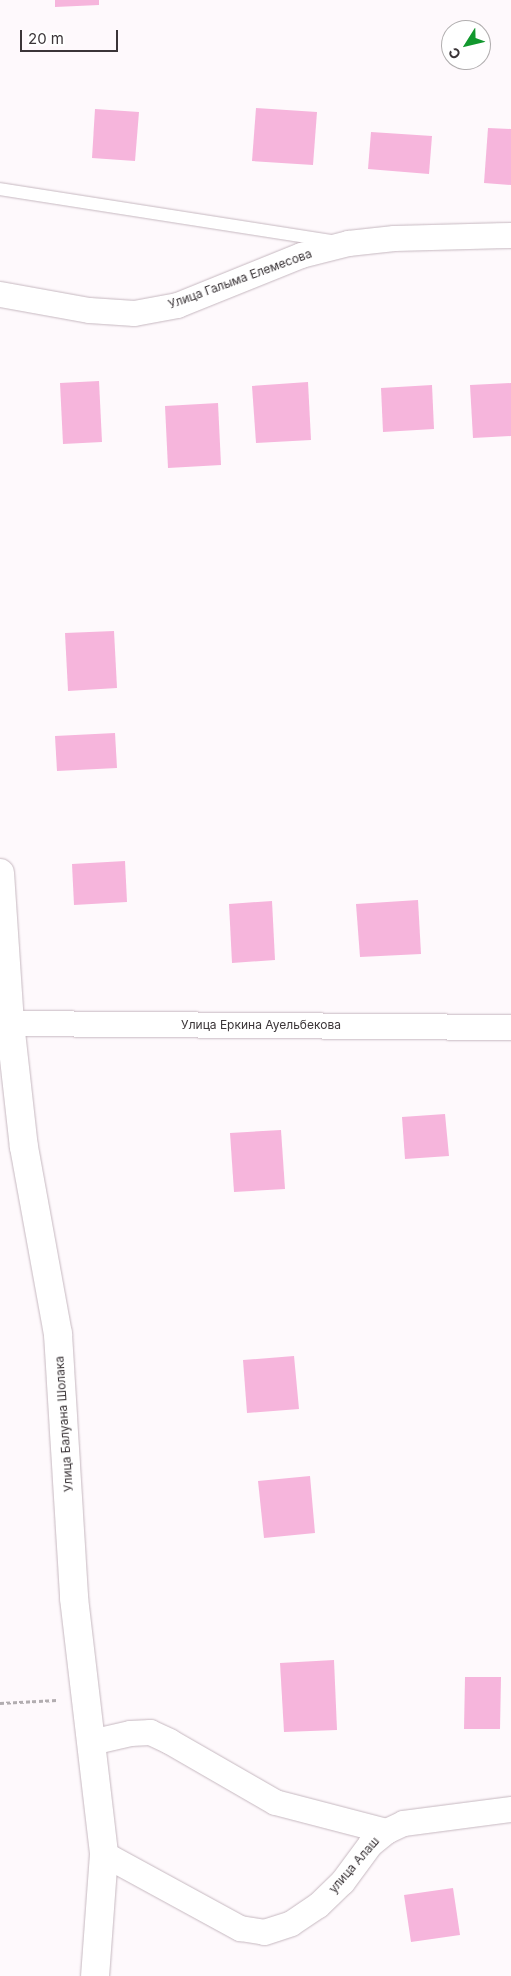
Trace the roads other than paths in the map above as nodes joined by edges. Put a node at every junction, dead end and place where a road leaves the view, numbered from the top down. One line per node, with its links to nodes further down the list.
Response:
1 (0, 189): 4 (lane)
2 (511, 235): 3 (street, Улица Галыма Елемесова)
3 (465, 236): 4 (street, Улица Галыма Елемесова); 5 (street)
4 (348, 243): 6 (street, Улица Галыма Елемесова)
5 (511, 248)
6 (0, 294)
7 (0, 873): 8 (street, Улица Балуана Шолака)
8 (10, 1023): 9 (street, Улица Еркина Ауельбекова); 10 (street, Улица Балуана Шолака)
9 (511, 1027)
10 (91, 1742): 12 (street); 13 (street, Улица Балуана Шолака)
11 (511, 1809): 12 (street, улица Алаш)
12 (386, 1831): 13 (street, улица Алаш)
13 (104, 1854): 14 (street, Улица Балуана Шолака)
14 (95, 1976)

